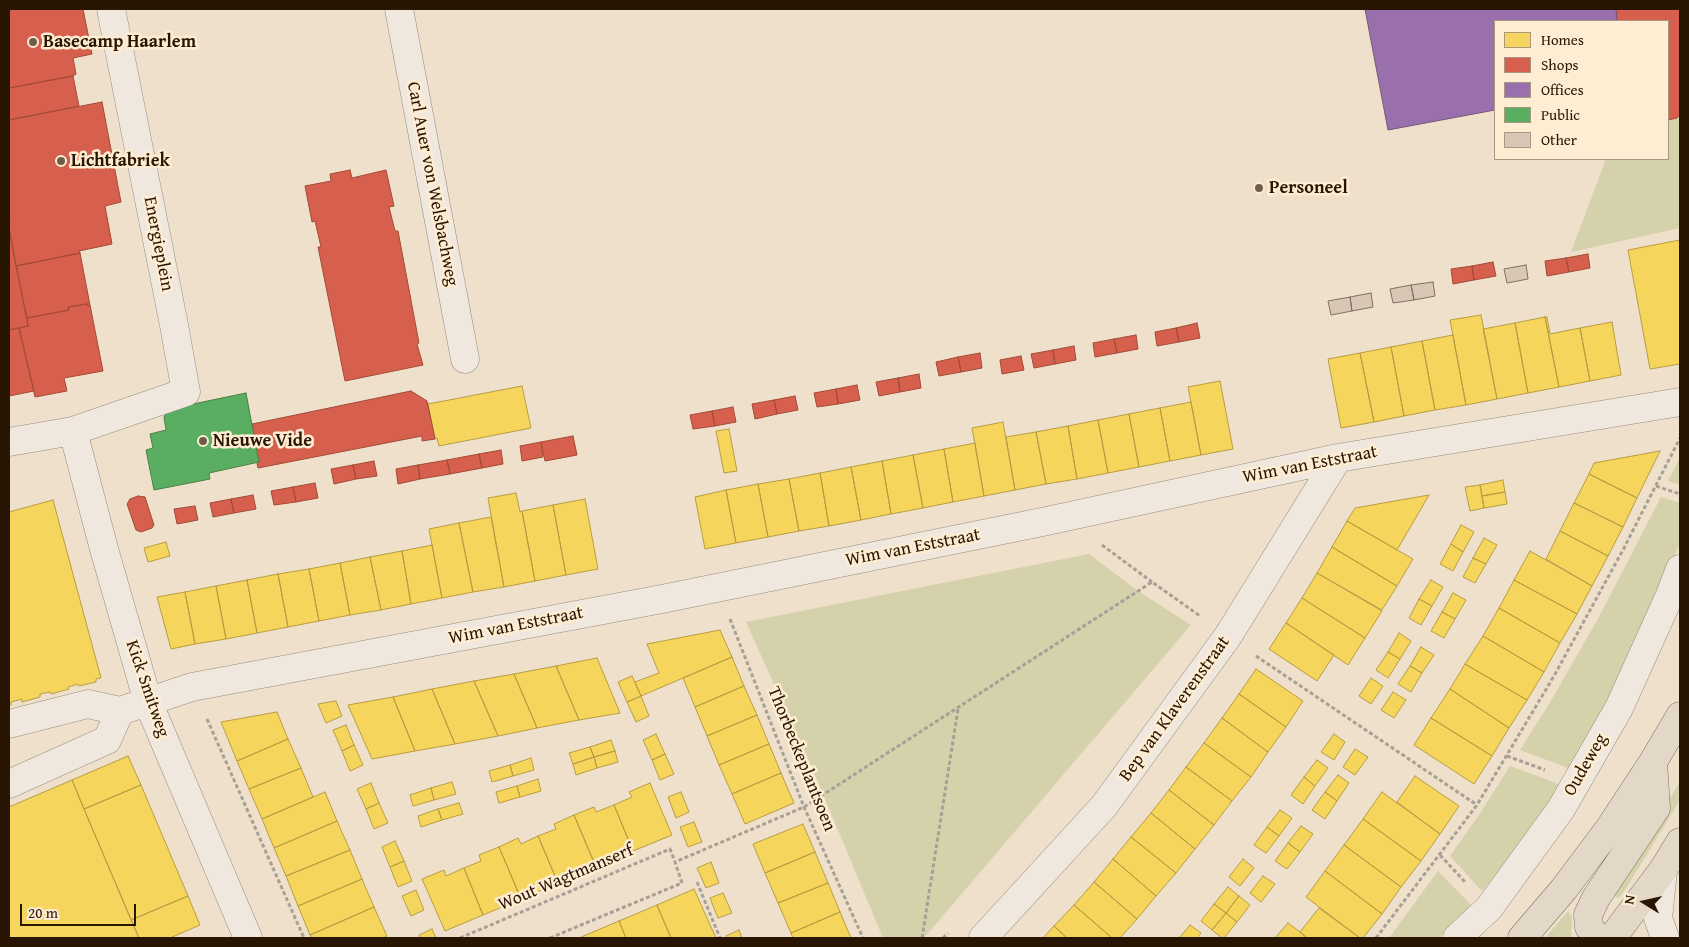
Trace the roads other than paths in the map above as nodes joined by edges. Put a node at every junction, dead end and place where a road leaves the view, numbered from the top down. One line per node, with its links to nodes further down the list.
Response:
1 (111, 9): 5 (street, Energieplein)
2 (399, 9): 3 (street, Carl Auer von Welsbachweg)
3 (465, 358)
4 (1680, 402): 7 (street, Wim van Eststraat)
5 (74, 431): 6 (street); 9 (street, Kick Smitweg)
6 (9, 442)
7 (1338, 458): 9 (street, Wim van Eststraat); 18 (street, Bep van Klaverenstraat)
8 (1680, 569): 19 (street, Oudeweg)
9 (148, 702): 10 (street, Wim van Eststraat); 17 (street, Kick Smitweg)
10 (120, 711): 12 (street); 14 (street)
11 (1680, 716): 13 (main road)
12 (9, 724)
13 (1653, 762): 20 (main road); 21 (main road)
14 (9, 784)
15 (1680, 842): 16 (main road)
16 (1663, 870): 22 (main road); 23 (street)
17 (248, 938)
18 (983, 938)
19 (1457, 938)
20 (1522, 938)
21 (1598, 938)
22 (1612, 938)
23 (1665, 938)

